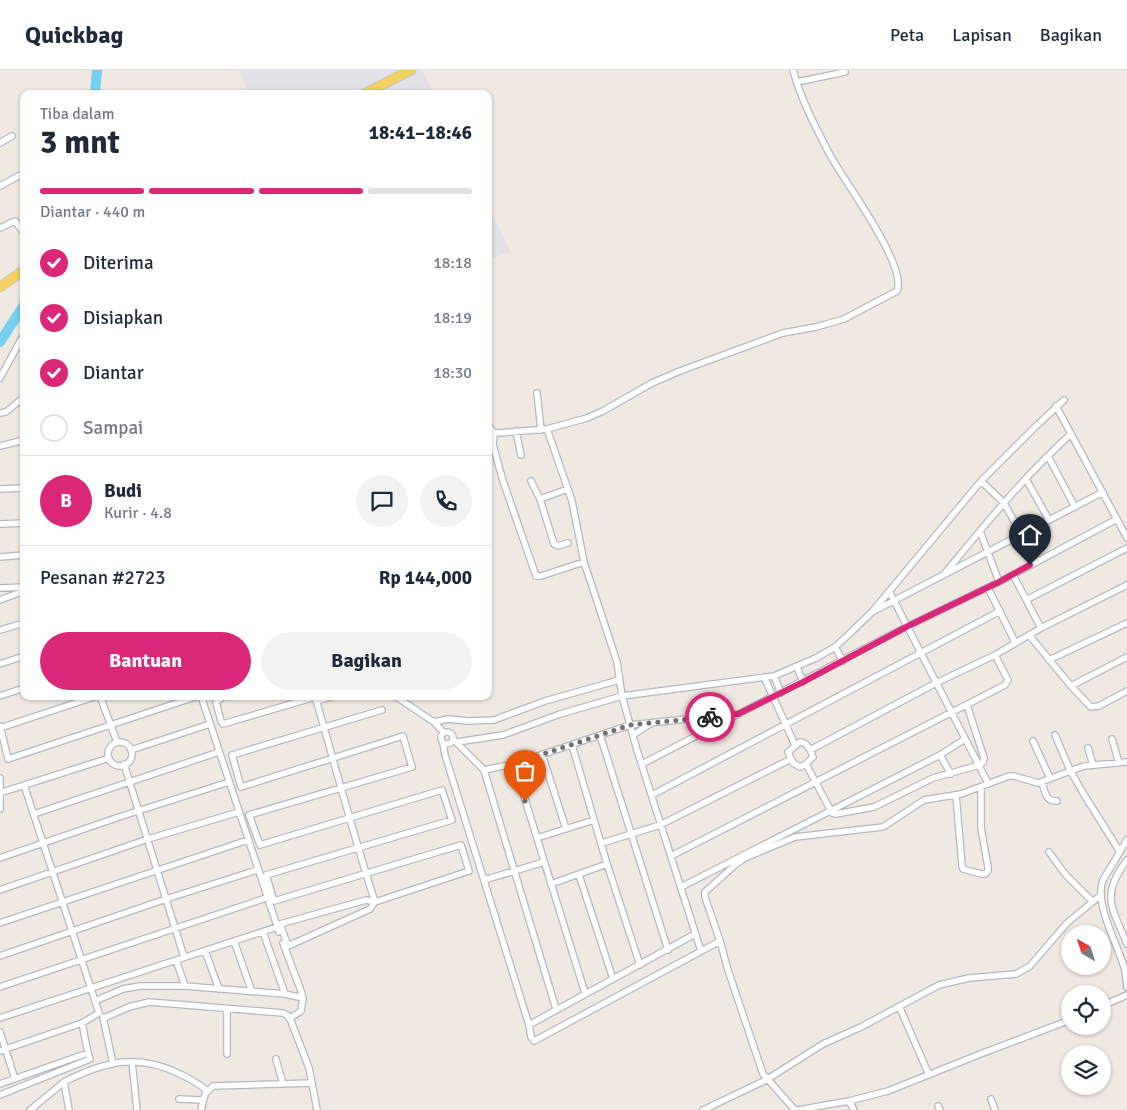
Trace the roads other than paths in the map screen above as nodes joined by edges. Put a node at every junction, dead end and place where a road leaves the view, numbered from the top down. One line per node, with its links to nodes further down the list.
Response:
1 (411, 70): 5 (main road)
2 (793, 70): 4 (street)
3 (845, 72): 4 (street)
4 (796, 82): 21 (street)
5 (372, 90)
6 (12, 136): 7 (street)
7 (0, 143)
8 (20, 175): 9 (street)
9 (0, 186)
10 (20, 227): 11 (street)
11 (0, 228)
12 (20, 273): 13 (main road)
13 (0, 287)
14 (20, 341): 15 (street)
15 (0, 378)
16 (537, 393): 21 (street)
17 (1064, 400): 19 (street)
18 (20, 403): 20 (street)
19 (1056, 406): 25 (street); 32 (street)
20 (0, 413)
21 (544, 429): 23 (street); 35 (street)
22 (492, 430): 24 (street)
23 (516, 431): 24 (street); 28 (street)
24 (494, 433): 52 (street)
25 (1071, 434): 29 (street); 36 (street)
26 (20, 441): 27 (street)
27 (0, 446)
28 (521, 455)
29 (1048, 456): 30 (street); 39 (street)
30 (1026, 479): 38 (street); 41 (street)
31 (532, 481): 37 (street)
32 (981, 482): 38 (street); 60 (street)
33 (20, 488): 34 (street)
34 (0, 489)
35 (568, 489): 37 (street); 52 (street)
36 (1103, 492): 39 (street); 40 (street)
37 (540, 499): 47 (street)
38 (1004, 503): 44 (street); 45 (street)
39 (1075, 507): 41 (street)
40 (1117, 519): 46 (street); 54 (street)
41 (1050, 520): 45 (street)
42 (20, 523): 43 (street)
43 (0, 524)
44 (980, 531): 49 (street); 53 (street)
45 (1022, 535): 49 (street)
46 (1127, 538)
47 (568, 543)
48 (1127, 548): 63 (street)
49 (988, 552): 53 (street); 55 (street)
50 (20, 555): 51 (street)
51 (0, 557)
52 (584, 562): 84 (street)
53 (944, 574): 64 (street)
54 (1013, 575): 55 (street); 63 (street)
55 (999, 582): 59 (street)
56 (1127, 585): 70 (street)
57 (20, 587): 58 (street)
58 (0, 588)
59 (988, 588): 65 (street); 69 (street)
60 (889, 591): 64 (street); 66 (street)
61 (20, 592): 62 (street)
62 (0, 600)
63 (1026, 600): 70 (street)
64 (894, 601): 66 (street); 69 (street)
65 (1000, 611): 73 (street); 75 (street)
66 (872, 612): 74 (street)
67 (1127, 622): 80 (street)
68 (20, 623): 71 (street)
69 (908, 626): 75 (street); 79 (street)
70 (1041, 628): 72 (street)
71 (0, 630)
72 (1029, 635): 73 (street); 80 (street)
73 (1015, 642): 76 (street)
74 (835, 647): 79 (street); 82 (street)
75 (921, 652): 87 (street); 111 (street)
76 (995, 655): 87 (street); 103 (street)
77 (20, 657): 81 (street)
78 (1127, 657): 88 (street)
79 (843, 660): 86 (street)
80 (1049, 660): 88 (street)
81 (0, 664)
82 (797, 667): 83 (street); 86 (street)
83 (774, 676): 85 (street); 91 (street)
84 (619, 678): 93 (street); 107 (street)
85 (764, 678): 93 (street); 94 (street)
86 (803, 682): 91 (street)
87 (936, 683): 105 (street); 129 (street)
88 (1071, 686): 90 (street)
89 (20, 689): 92 (street)
90 (1127, 691)
91 (781, 693): 94 (street)
92 (0, 696)
93 (622, 696): 112 (street); 121 (street)
94 (772, 697): 106 (street); 111 (street)
95 (86, 700): 113 (street)
96 (101, 700): 109 (street)
97 (187, 700): 109 (street)
98 (201, 700): 110 (street)
99 (219, 700): 100 (street)
100 (308, 700)
101 (316, 700): 114 (street)
102 (401, 700): 107 (street)
103 (967, 705): 105 (street); 144 (street)
104 (382, 710): 114 (street)
105 (952, 712): 119 (street); 153 (street)
106 (738, 714): 108 (street); 142 (street)
107 (434, 722): 115 (street)
108 (651, 723): 112 (street); 118 (street)
109 (110, 724): 123 (street); 135 (street)
110 (210, 724): 128 (street); 130 (street)
111 (785, 724): 126 (street); 160 (street)
112 (630, 725): 117 (street); 118 (street)
113 (0, 727): 135 (street)
114 (324, 727): 134 (street); 134 (street)
115 (444, 733): 121 (street); 124 (street)
116 (1055, 734): 147 (street)
117 (600, 735): 125 (street); 172 (street)
118 (633, 735): 142 (street)
119 (965, 739): 132 (street); 144 (street)
120 (1112, 739): 139 (street)
121 (455, 741): 124 (street); 146 (street)
122 (1033, 741): 150 (street)
123 (116, 742): 128 (street); 133 (street)
124 (443, 743): 193 (street)
125 (572, 745): 131 (street); 169 (street)
126 (796, 745): 129 (street); 136 (street)
127 (1088, 748): 145 (street)
128 (131, 750): 140 (street)
129 (810, 750): 143 (street)
130 (220, 752): 151 (street); 152 (street)
131 (542, 754): 141 (street); 171 (street)
132 (940, 755): 148 (street); 164 (street)
133 (109, 758): 140 (street); 156 (street)
134 (333, 758): 157 (street); 157 (street)
135 (8, 759): 137 (street)
136 (791, 759): 143 (street); 170 (street)
137 (0, 761)
138 (1127, 762): 139 (street)
139 (1119, 763): 145 (street)
140 (124, 764): 151 (street)
141 (514, 764): 146 (street); 173 (street)
142 (642, 764): 160 (street)
143 (806, 764): 153 (street)
144 (980, 764): 148 (street); 155 (street)
145 (1093, 765): 147 (street)
146 (484, 770): 189 (street)
147 (1070, 770): 150 (street); 181 (street)
148 (951, 774): 164 (street)
149 (0, 778): 159 (street)
150 (1050, 778): 154 (street)
151 (130, 782): 165 (street); 167 (street)
152 (229, 782): 165 (street); 166 (street)
153 (816, 782): 164 (street); 182 (street)
154 (1042, 782): 155 (street); 162 (street)
155 (988, 784): 158 (street)
156 (24, 785): 159 (street); 167 (street)
157 (342, 787): 168 (street); 168 (street)
158 (980, 787): 161 (street); 161 (street)
159 (0, 793): 163 (street)
160 (652, 795): 170 (street)
161 (956, 795): 209 (street)
162 (1056, 801)
163 (0, 809)
164 (829, 810): 195 (street)
165 (139, 811): 174 (street); 178 (street)
166 (239, 812): 174 (street); 175 (street)
167 (34, 814): 178 (street)
168 (350, 817): 179 (street); 179 (street)
169 (594, 820): 171 (street); 177 (street)
170 (660, 825): 172 (street); 182 (street)
171 (566, 829): 173 (street)
172 (631, 834): 177 (street); 212 (street)
173 (537, 838): 185 (street)
174 (148, 839): 188 (street); 190 (street)
175 (248, 840): 187 (street); 188 (street)
176 (1127, 840): 181 (street)
177 (602, 842): 186 (street)
178 (43, 844): 183 (street); 190 (street)
179 (359, 847): 191 (street); 191 (street)
180 (1048, 852): 200 (street)
181 (1120, 852): 197 (street)
182 (670, 856): 195 (street)
183 (0, 858)
184 (1127, 860): 211 (street)
185 (544, 862): 189 (street); 194 (street)
186 (607, 864): 192 (street); 219 (street)
187 (258, 870): 198 (street); 199 (street)
188 (158, 871): 199 (street); 202 (street)
189 (513, 871): 193 (street); 235 (street)
190 (53, 873): 196 (street); 202 (street)
191 (366, 873): 201 (street); 201 (street)
192 (579, 875): 194 (street); 220 (street)
193 (484, 880): 241 (street)
194 (550, 884): 227 (street)
195 (681, 886): 208 (street)
196 (0, 890)
197 (1101, 895): 200 (street); 223 (street)
198 (266, 898): 204 (street); 205 (street)
199 (166, 899): 204 (street); 206 (street)
200 (1092, 901): 233 (street)
201 (375, 902): 201 (street)
202 (62, 903): 203 (street); 206 (street)
203 (0, 923)
204 (175, 927): 216 (street); 217 (street)
205 (277, 927): 207 (street); 230 (street)
206 (72, 931): 215 (street); 217 (street)
207 (263, 932): 210 (street); 228 (street)
208 (695, 934): 212 (street); 214 (street)
209 (720, 940): 214 (street); 251 (street)
210 (234, 941): 213 (street); 226 (street)
211 (1127, 944)
212 (668, 950): 219 (street)
213 (205, 951): 216 (street); 224 (street)
214 (701, 951): 241 (street)
215 (0, 956)
216 (184, 957): 218 (street)
217 (80, 959): 222 (street); 225 (street)
218 (176, 960): 221 (street); 225 (street)
219 (640, 965): 220 (street)
220 (613, 979): 227 (street)
221 (185, 986): 224 (street); 231 (street)
222 (0, 987)
223 (1127, 987)
224 (218, 989): 226 (street)
225 (91, 990): 231 (street); 237 (street)
226 (252, 992): 228 (street)
227 (585, 993): 235 (street)
228 (284, 994): 230 (street)
229 (1127, 995): 232 (street)
230 (303, 998): 238 (street)
231 (95, 1001): 236 (street)
232 (1111, 1002)
233 (899, 1006): 249 (street); 251 (street)
234 (227, 1009): 236 (street); 238 (street); 245 (street)
235 (556, 1009): 241 (street)
236 (101, 1015): 239 (street); 248 (street)
237 (0, 1018)
238 (290, 1018): 253 (street)
239 (82, 1023): 243 (street); 244 (street)
240 (1061, 1023): 249 (street)
241 (529, 1025)
242 (0, 1032): 243 (street)
243 (3, 1050): 250 (street)
244 (88, 1053): 250 (street); 257 (street)
245 (227, 1054)
246 (276, 1059): 255 (street)
247 (132, 1062): 248 (street); 256 (street); 264 (street)
248 (113, 1064): 252 (street)
249 (929, 1074): 261 (street)
250 (15, 1079): 254 (street)
251 (766, 1080): 267 (street); 268 (street)
252 (64, 1082): 262 (street); 263 (street)
253 (312, 1083): 255 (street); 266 (street)
254 (0, 1084)
255 (283, 1084): 256 (street)
256 (207, 1091): 260 (street)
257 (0, 1095)
258 (178, 1099): 260 (street)
259 (991, 1099): 270 (street)
260 (202, 1100): 265 (street)
261 (849, 1101): 268 (street); 269 (street)
262 (30, 1110)
263 (69, 1110)
264 (137, 1110)
265 (200, 1110)
266 (317, 1110)
267 (703, 1110)
268 (796, 1110)
269 (854, 1110)
270 (995, 1110)

